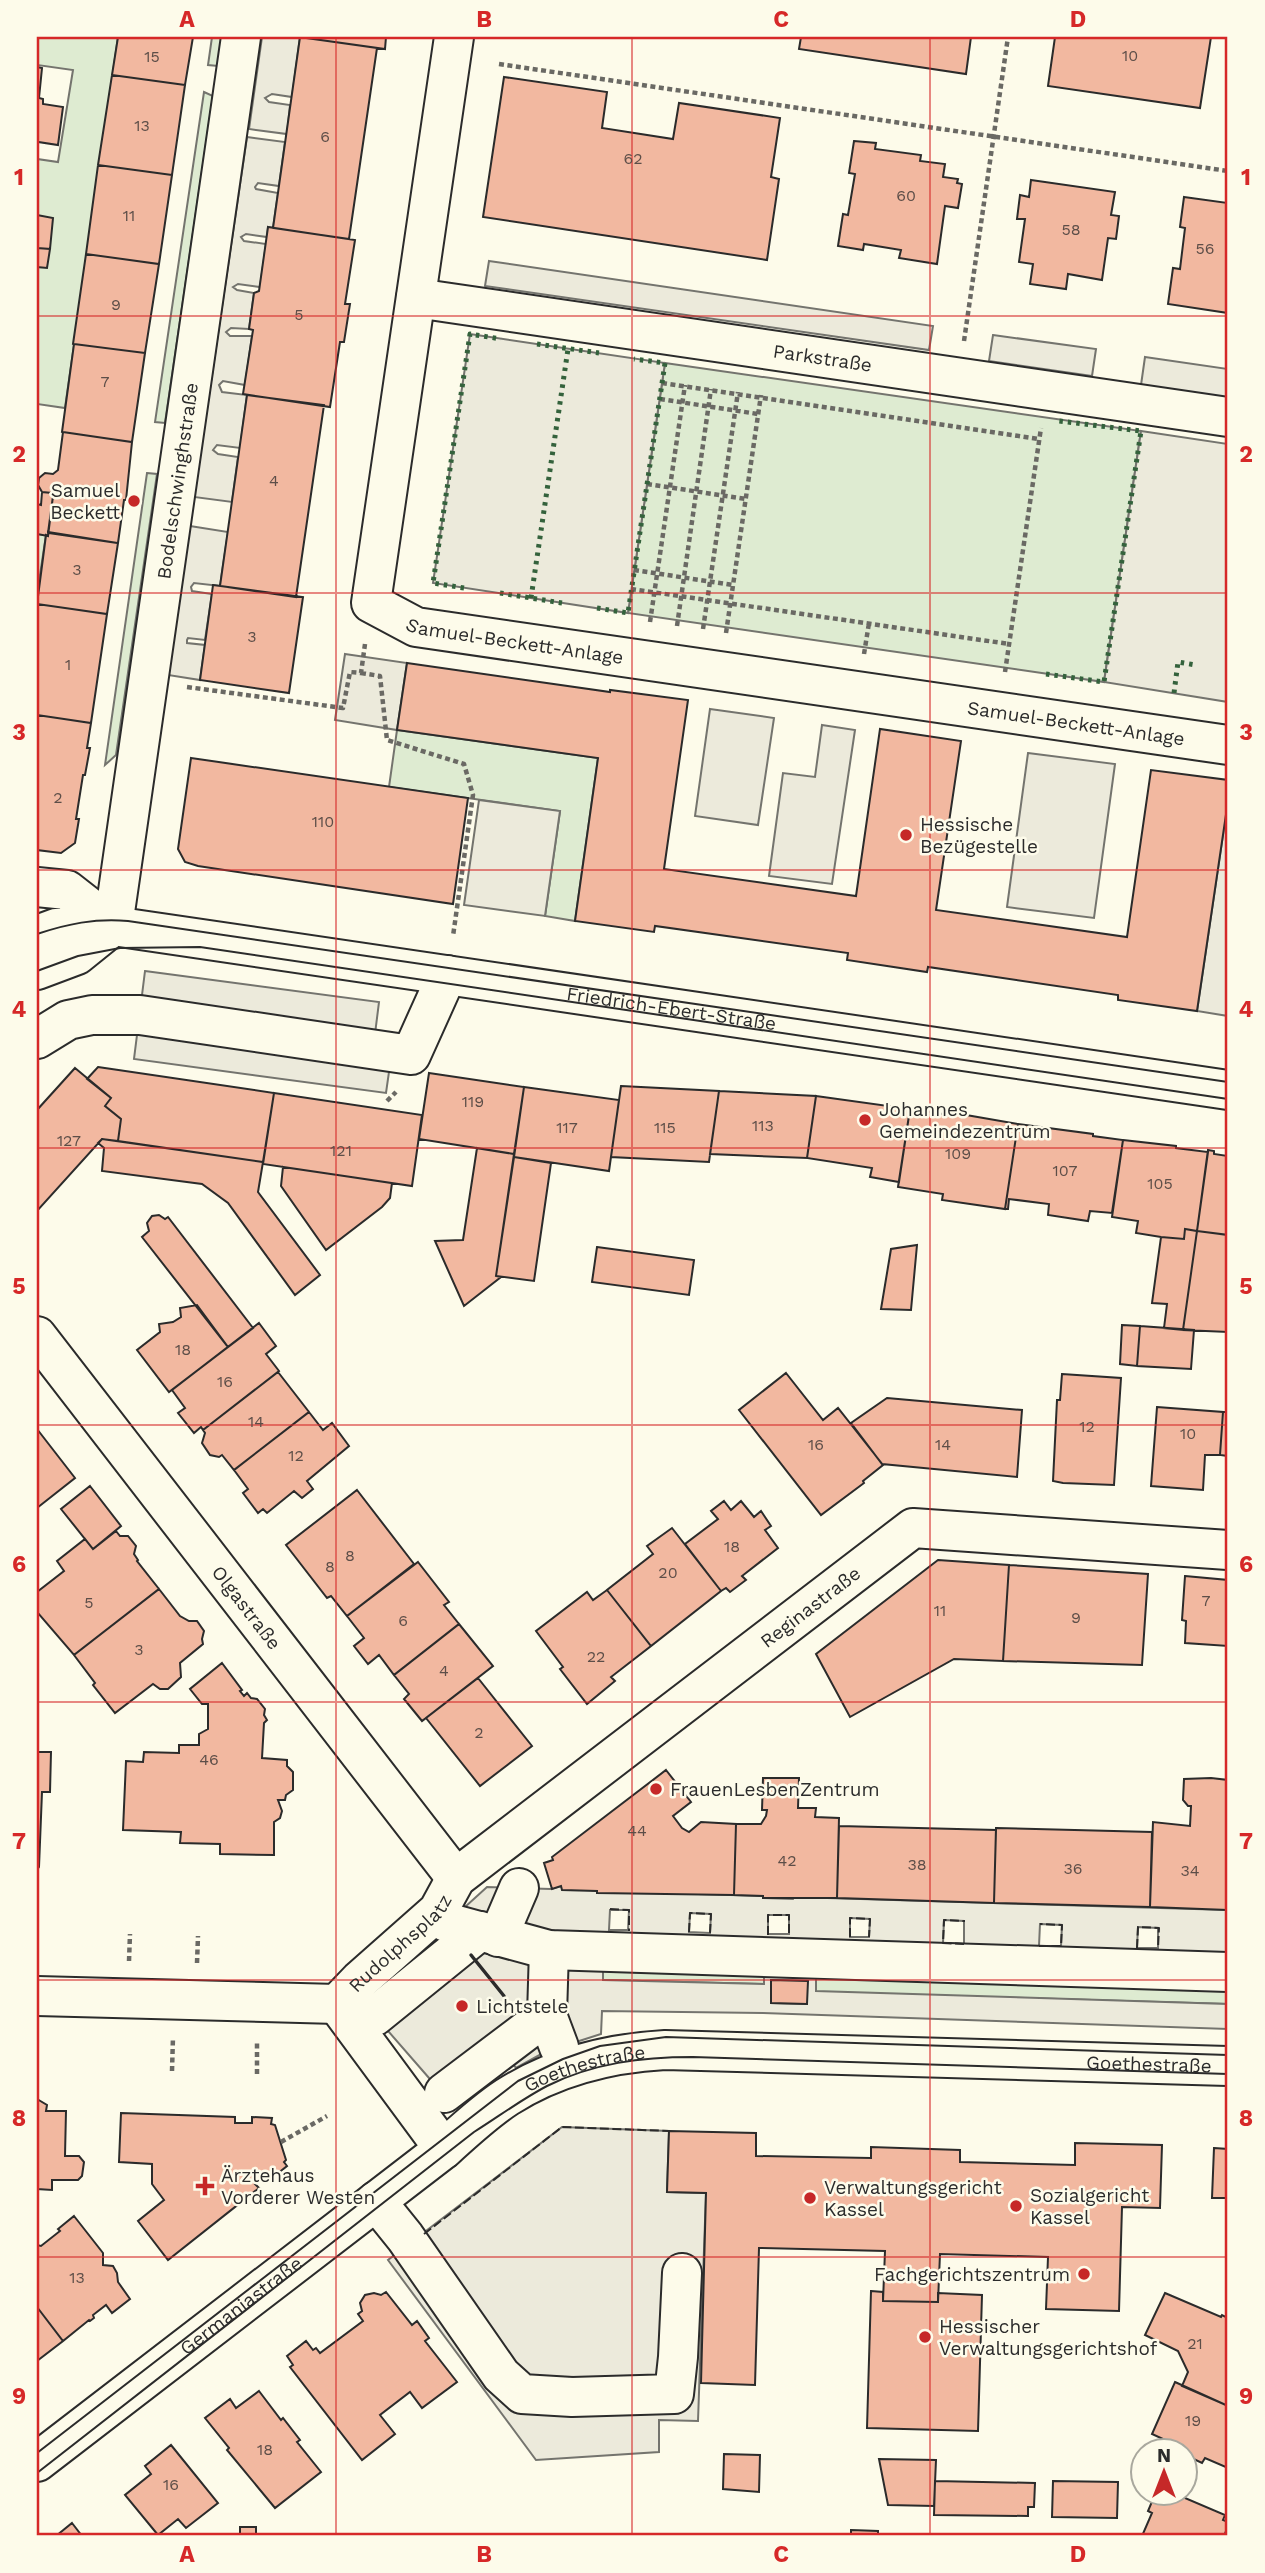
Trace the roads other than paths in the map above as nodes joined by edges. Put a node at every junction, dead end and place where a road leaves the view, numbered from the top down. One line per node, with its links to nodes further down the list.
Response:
1 (241, 37): 7 (street, Bodelschwinghstraße)
2 (454, 37): 3 (street, Samuel-Beckett-Anlage)
3 (416, 298): 4 (street, Parkstraße); 5 (street, Samuel-Beckett-Anlage)
4 (1228, 417)
5 (1228, 745)
6 (37, 887): 7 (street)
7 (113, 926): 8 (street, Friedrich-Ebert-Straße); 9 (street); 10 (street, Friedrich-Ebert-Straße)
8 (37, 935)
9 (37, 970)
10 (447, 975): 11 (street); 12 (street, Friedrich-Ebert-Straße)
11 (37, 1039)
12 (1228, 1090)
13 (37, 1336): 15 (street, Olgastraße)
14 (1228, 1549): 15 (street, Reginastraße)
15 (456, 1878): 22 (street, Rudolphsplatz)
16 (519, 1888): 17 (street)
17 (475, 1930): 18 (street); 21 (street)
18 (549, 1951): 19 (street); 23 (street)
19 (1228, 1972)
20 (37, 1996): 22 (street)
21 (383, 1999)
22 (337, 2004): 27 (street)
23 (553, 2031): 24 (street); 26 (street)
24 (513, 2064)
25 (1228, 2066): 27 (street, Goethestraße)
26 (444, 2093)
27 (444, 2148): 28 (street, Germaniastraße)
28 (376, 2201): 29 (street); 30 (street, Germaniastraße)
29 (682, 2273)
30 (37, 2462)

